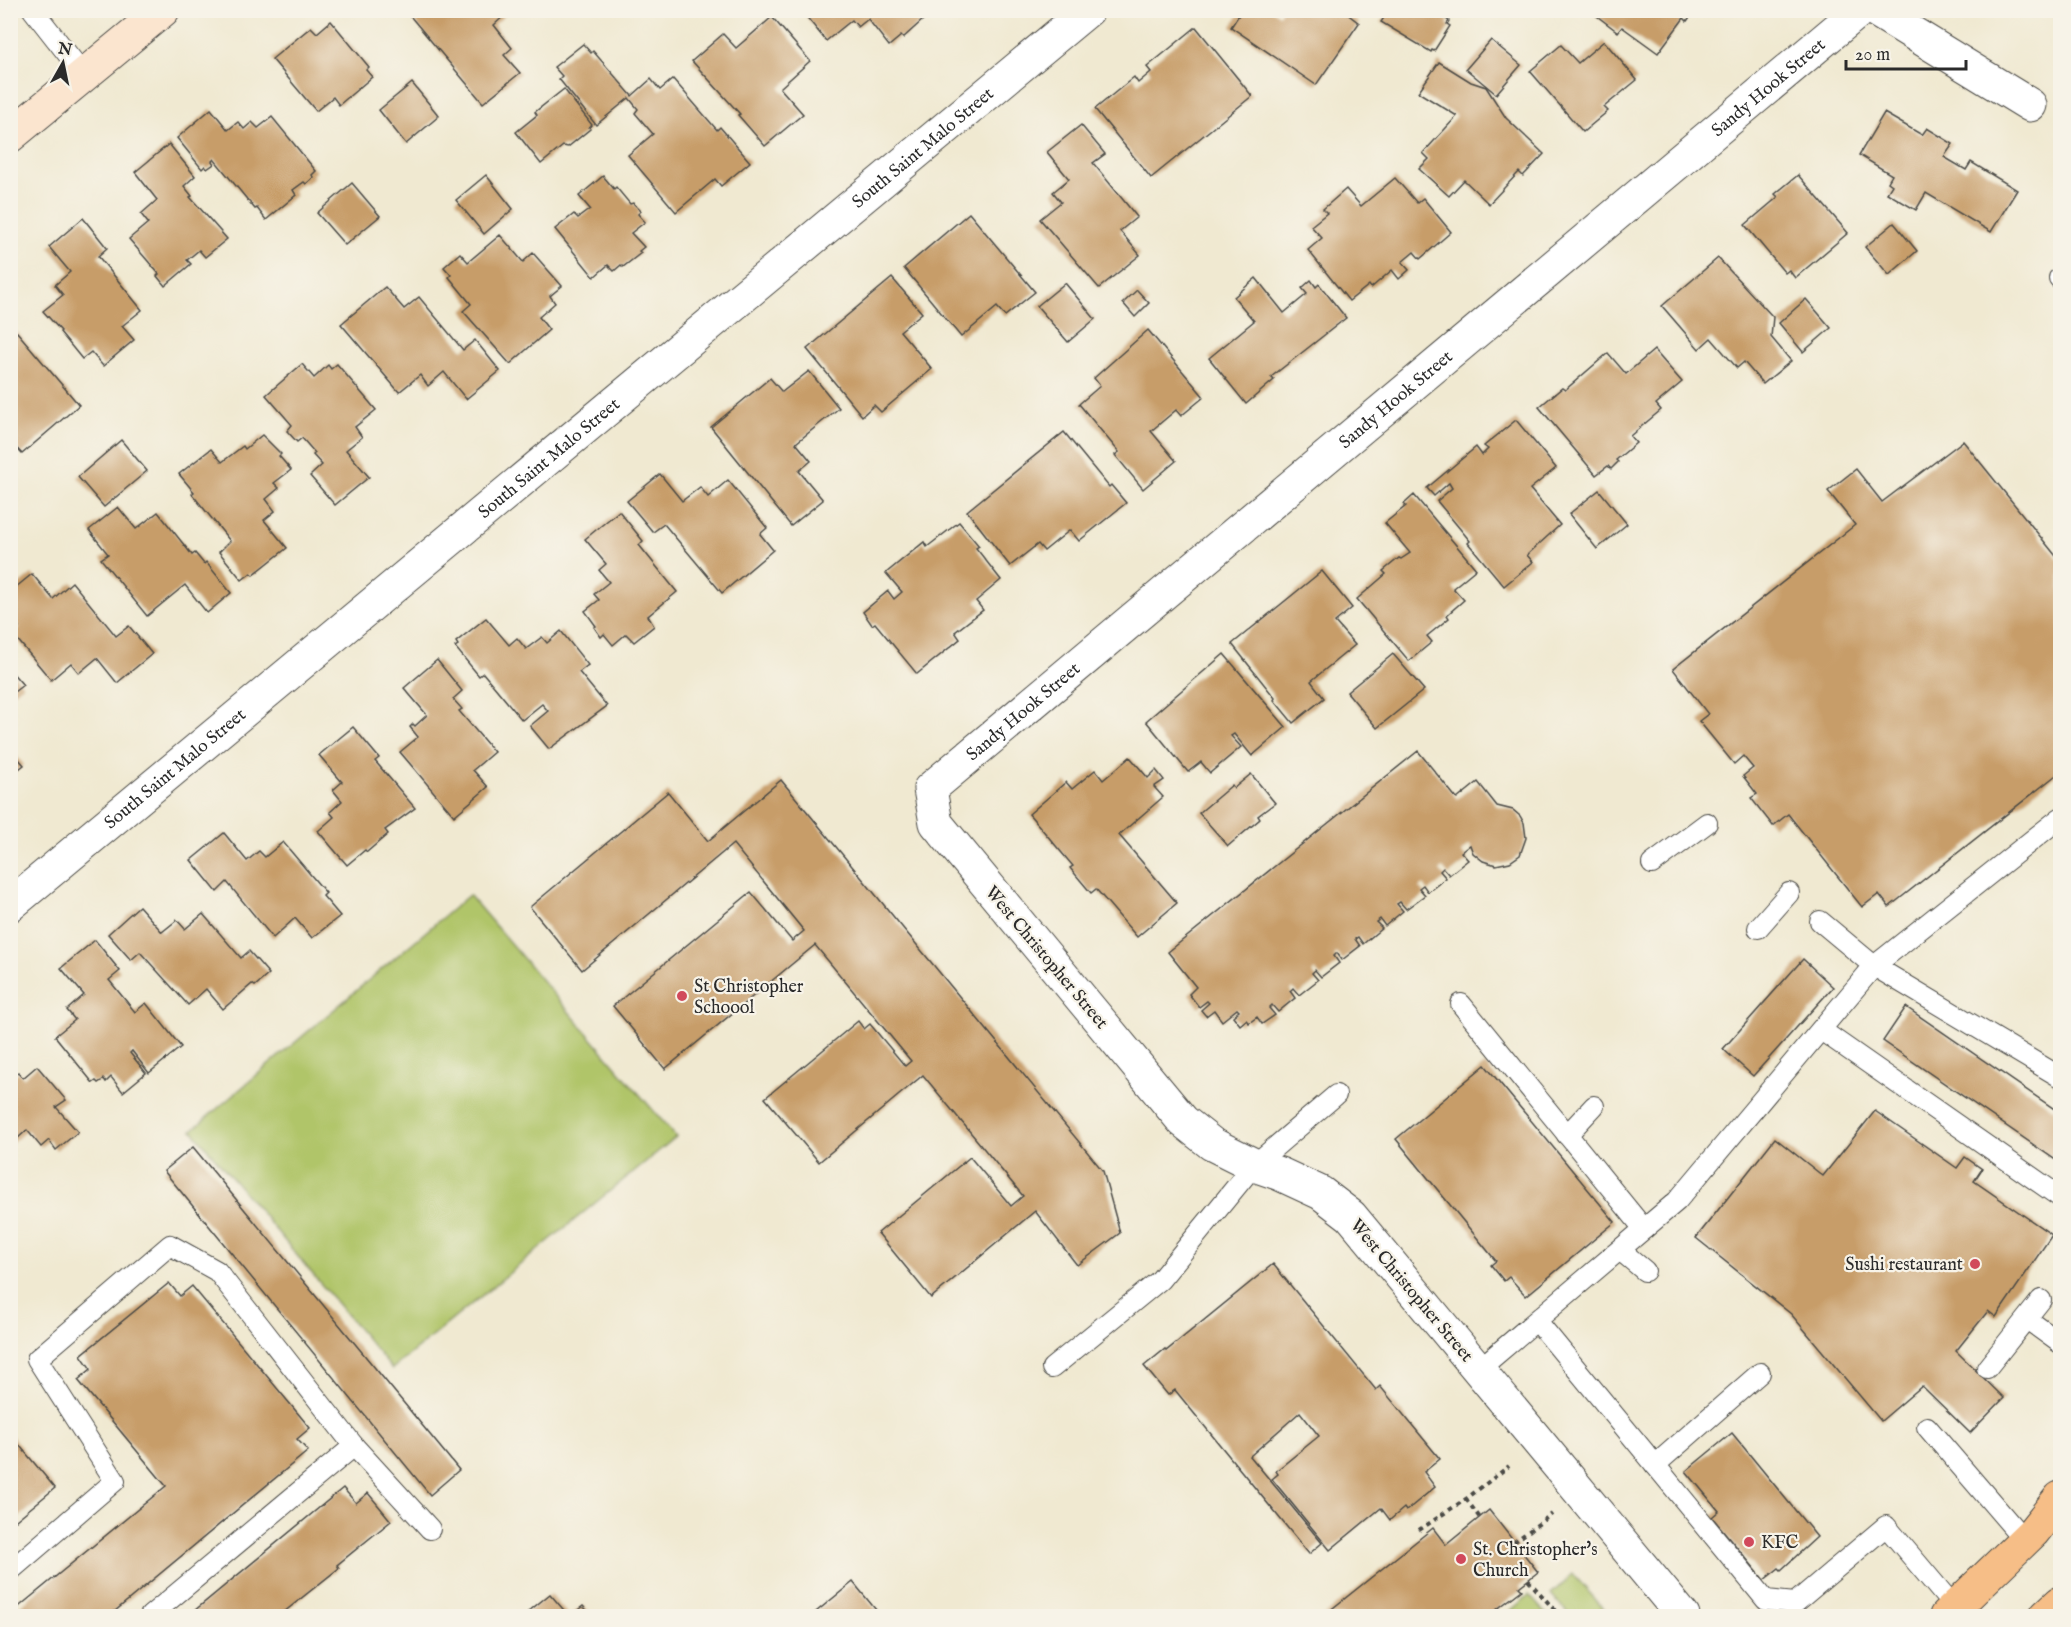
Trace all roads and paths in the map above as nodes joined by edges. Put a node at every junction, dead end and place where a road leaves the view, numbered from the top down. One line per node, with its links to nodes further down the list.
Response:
1 (33, 10): 6 (lane)
2 (163, 10): 6 (street)
3 (1088, 10): 14 (street, South Saint Malo Street)
4 (1860, 10): 9 (street, Sandy Hook Street)
5 (1875, 10): 7 (street)
6 (84, 75): 8 (street)
7 (2030, 105)
8 (10, 136)
9 (930, 789): 24 (street, West Christopher Street)
10 (2061, 818): 17 (lane)
11 (1707, 823): 12 (lane)
12 (1652, 864)
13 (1789, 893): 16 (lane)
14 (10, 905)
15 (1820, 921): 17 (lane)
16 (1758, 928)
17 (1874, 966): 19 (lane); 20 (lane)
18 (1461, 1004): 23 (lane)
19 (1821, 1030): 25 (lane); 26 (lane)
20 (2061, 1077)
21 (1336, 1095): 24 (lane)
22 (1594, 1106): 23 (lane)
23 (1567, 1135): 26 (lane)
24 (1254, 1165): 33 (lane); 35 (street, West Christopher Street)
25 (2061, 1197)
26 (1644, 1229): 27 (lane)
27 (1620, 1250): 28 (lane); 31 (lane)
28 (1645, 1271)
29 (2041, 1300): 30 (lane)
30 (2027, 1319): 32 (lane); 34 (lane)
31 (1537, 1321): 35 (lane); 40 (lane)
32 (2061, 1343)
33 (1052, 1368)
34 (1987, 1368)
35 (1478, 1370): 38 (street, West Christopher Street)
36 (1760, 1373): 40 (lane)
37 (1927, 1427): 47 (lane)
38 (1539, 1443): 41 (street, West Christopher Street); 43 (path)
39 (354, 1446): 45 (lane); 49 (lane); 53 (lane)
40 (1655, 1465): 52 (lane)
41 (1580, 1492): 48 (path); 55 (street, West Christopher Street)
42 (2061, 1498): 47 (main road)
43 (1466, 1499): 44 (path); 46 (path)
44 (1480, 1518)
45 (430, 1529)
46 (1419, 1530)
47 (2024, 1540): 52 (main road)
48 (1514, 1542)
49 (10, 1571)
50 (1528, 1580): 54 (path)
51 (2061, 1603): 56 (main road)
52 (1950, 1612)
53 (150, 1617)
54 (1560, 1617)
55 (1683, 1617)
56 (2046, 1617)

